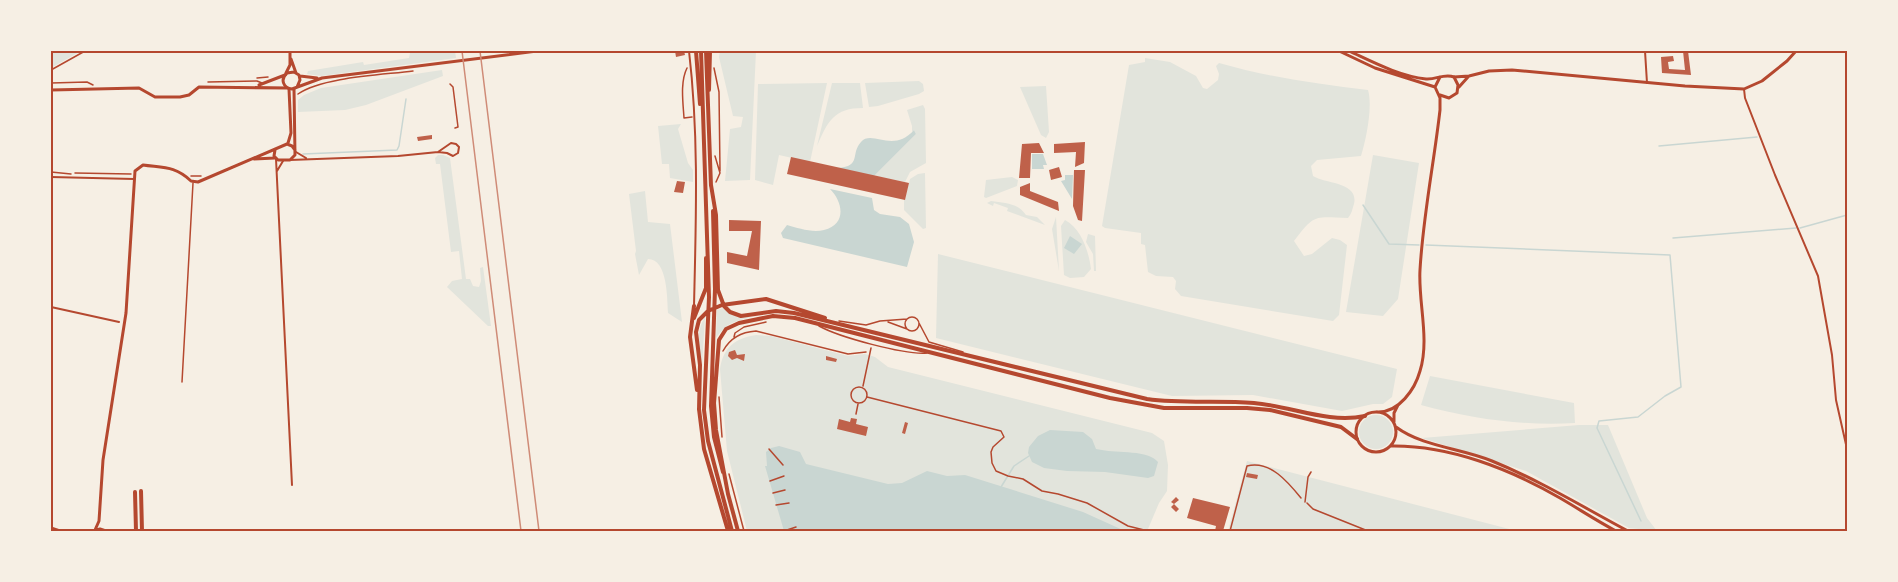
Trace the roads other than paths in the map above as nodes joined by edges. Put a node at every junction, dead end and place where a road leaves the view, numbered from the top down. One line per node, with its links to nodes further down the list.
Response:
1 (85, 51): 12 (street)
2 (290, 51): 11 (main road)
3 (537, 51): 18 (main road)
4 (689, 51): 48 (street)
5 (699, 51): 47 (highway)
6 (708, 51): 46 (highway)
7 (1339, 51): 23 (main road)
8 (1349, 51): 16 (main road)
9 (1645, 51): 20 (street)
10 (1796, 51): 28 (main road)
11 (291, 58): 13 (main road); 14 (main road)
12 (51, 70)
13 (298, 74): 14 (main road); 18 (main road); 26 (main road)
14 (285, 75): 21 (main road); 25 (main road)
15 (1469, 76): 17 (main road); 20 (main road); 24 (main road)
16 (1440, 77): 17 (main road); 23 (main road)
17 (1454, 77): 24 (main road)
18 (322, 78): 26 (main road)
19 (208, 82): 21 (street)
20 (1647, 83): 28 (main road)
21 (263, 84): 22 (main road)
22 (251, 86): 25 (main road); 27 (main road)
23 (1436, 87): 29 (main road)
24 (1459, 87): 30 (main road)
25 (288, 88): 26 (main road); 32 (main road)
26 (296, 88): 35 (main road)
27 (52, 89)
28 (1744, 89): 71 (street)
29 (1439, 95): 30 (main road); 31 (main road)
30 (1447, 98): 31 (main road)
31 (1440, 110): 61 (main road)
32 (284, 144): 34 (main road); 35 (main road)
33 (447, 147): 36 (street); 37 (street); 37 (street)
34 (276, 149): 38 (main road); 40 (main road)
35 (295, 150): 39 (street); 41 (main road)
36 (438, 152): 37 (street); 39 (street)
37 (447, 153)
38 (275, 158): 40 (main road); 41 (main road); 44 (street)
39 (309, 158): 41 (street)
40 (253, 159): 45 (main road)
41 (287, 160): 44 (street)
42 (51, 177): 43 (street)
43 (134, 179): 45 (main road); 78 (main road)
44 (276, 180): 73 (street)
45 (193, 182): 59 (street)
46 (711, 185): 53 (highway); 76 (highway)
47 (708, 241): 55 (highway); 85 (highway)
48 (694, 306): 55 (highway)
49 (51, 307): 52 (street)
50 (907, 319): 51 (street); 54 (street); 56 (street)
51 (887, 321): 53 (street); 56 (street)
52 (119, 322)
53 (833, 322): 58 (highway); 63 (highway)
54 (919, 322): 56 (street); 58 (street)
55 (692, 324): 63 (highway)
56 (908, 329)
57 (872, 348): 60 (street)
58 (969, 356): 66 (highway)
59 (182, 382)
60 (862, 387): 62 (street); 62 (street)
61 (1401, 401): 64 (main road); 67 (main road)
62 (858, 403): 65 (street)
63 (699, 410): 85 (highway)
64 (1377, 412): 66 (main road); 67 (main road)
65 (856, 414)
66 (1365, 416): 69 (main road)
67 (1394, 422): 68 (main road)
68 (1396, 427): 70 (main road); 88 (main road)
69 (1357, 439): 70 (main road); 76 (highway)
70 (1391, 446): 87 (main road)
71 (1847, 449)
72 (1311, 472): 77 (street)
73 (292, 485)
74 (141, 491): 84 (highway)
75 (135, 492): 83 (highway)
76 (728, 494): 86 (highway)
77 (1305, 502)
78 (99, 521): 80 (main road); 81 (main road)
79 (51, 528): 82 (main road)
80 (94, 530): 81 (main road)
81 (105, 530)
82 (60, 531)
83 (136, 531)
84 (142, 531)
85 (730, 531)
86 (739, 531)
87 (1616, 531)
88 (1628, 531)

